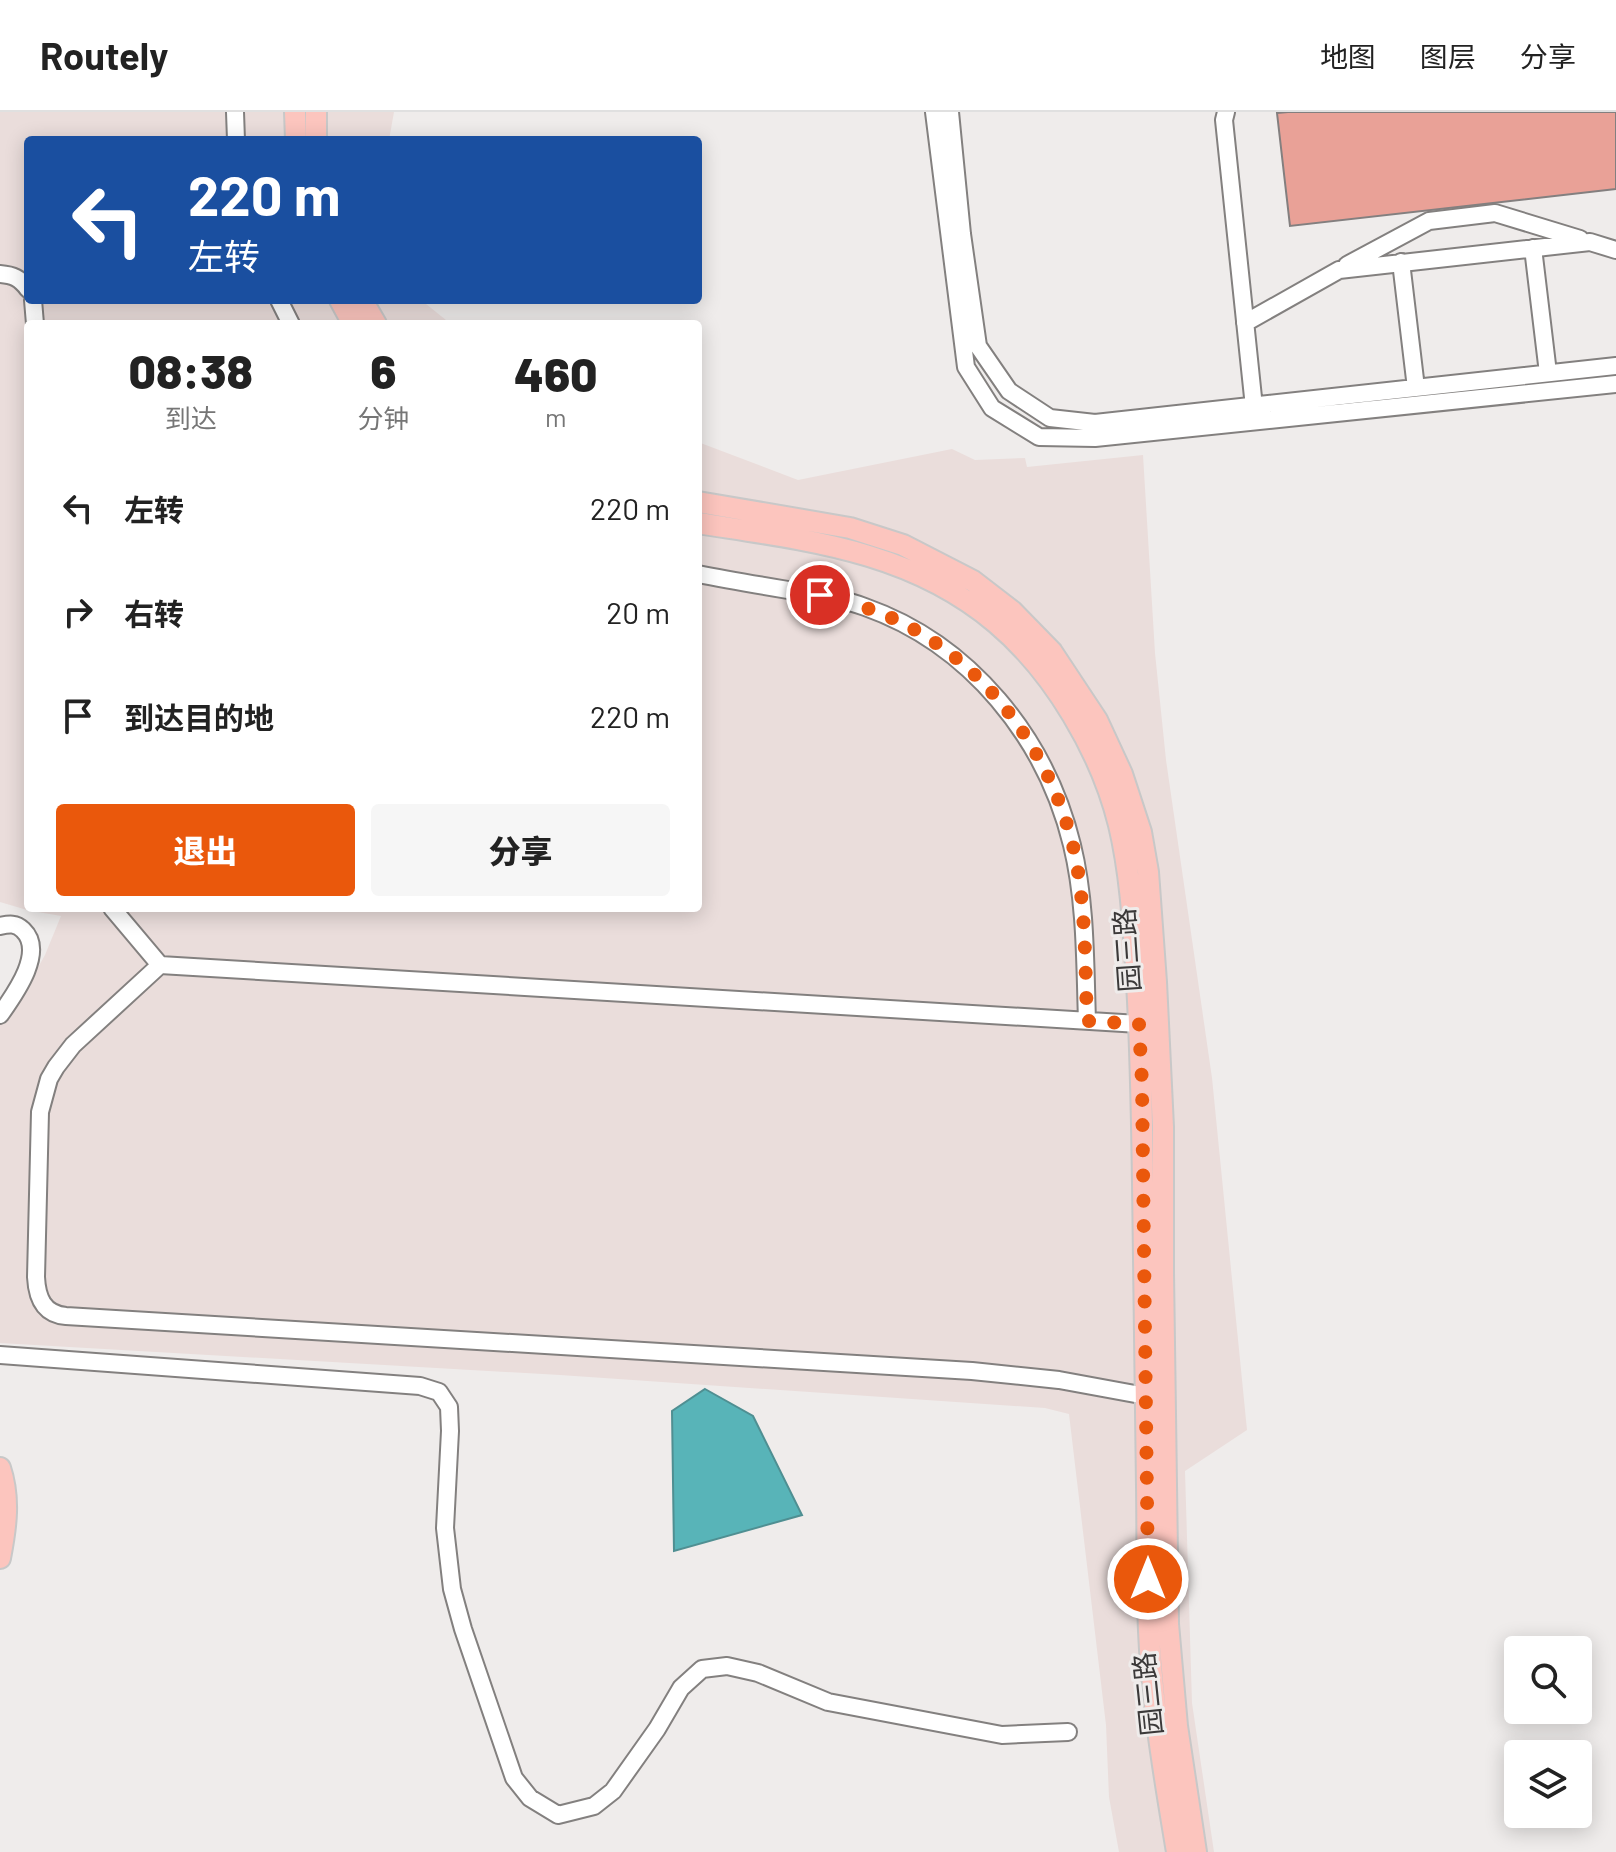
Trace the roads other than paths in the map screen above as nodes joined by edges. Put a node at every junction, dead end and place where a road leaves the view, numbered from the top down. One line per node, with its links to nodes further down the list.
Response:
1 (235, 112): 7 (street)
2 (295, 112): 8 (main road)
3 (316, 112): 9 (main road)
4 (934, 112): 20 (street)
5 (950, 112): 22 (street)
6 (1226, 112): 17 (street)
7 (236, 136)
8 (296, 136)
9 (316, 136)
10 (1590, 242): 11 (street); 12 (street); 14 (street)
11 (1533, 248): 13 (street); 19 (street)
12 (1616, 250)
13 (1401, 262): 14 (street); 21 (street)
14 (1339, 270): 17 (street)
15 (0, 274): 16 (street)
16 (24, 284)
17 (1245, 323): 22 (street)
18 (1616, 366): 19 (street)
19 (1548, 373): 21 (street)
20 (1616, 384)
21 (1416, 388): 22 (street)
22 (1254, 407)
23 (702, 503): 38 (main road, 园三路)
24 (702, 524): 31 (main road, 园三路)
25 (702, 575): 30 (street)
26 (115, 912): 28 (street)
27 (0, 926): 29 (street)
28 (160, 965): 30 (street); 33 (street)
29 (0, 1015)
30 (1087, 1021): 31 (street)
31 (1139, 1024): 33 (main road, 园三路)
32 (0, 1355): 36 (street)
33 (1146, 1396): 37 (main road, 园三路)
34 (0, 1468): 35 (main road)
35 (0, 1558)
36 (1068, 1732)
37 (1177, 1852)
38 (1196, 1852)

